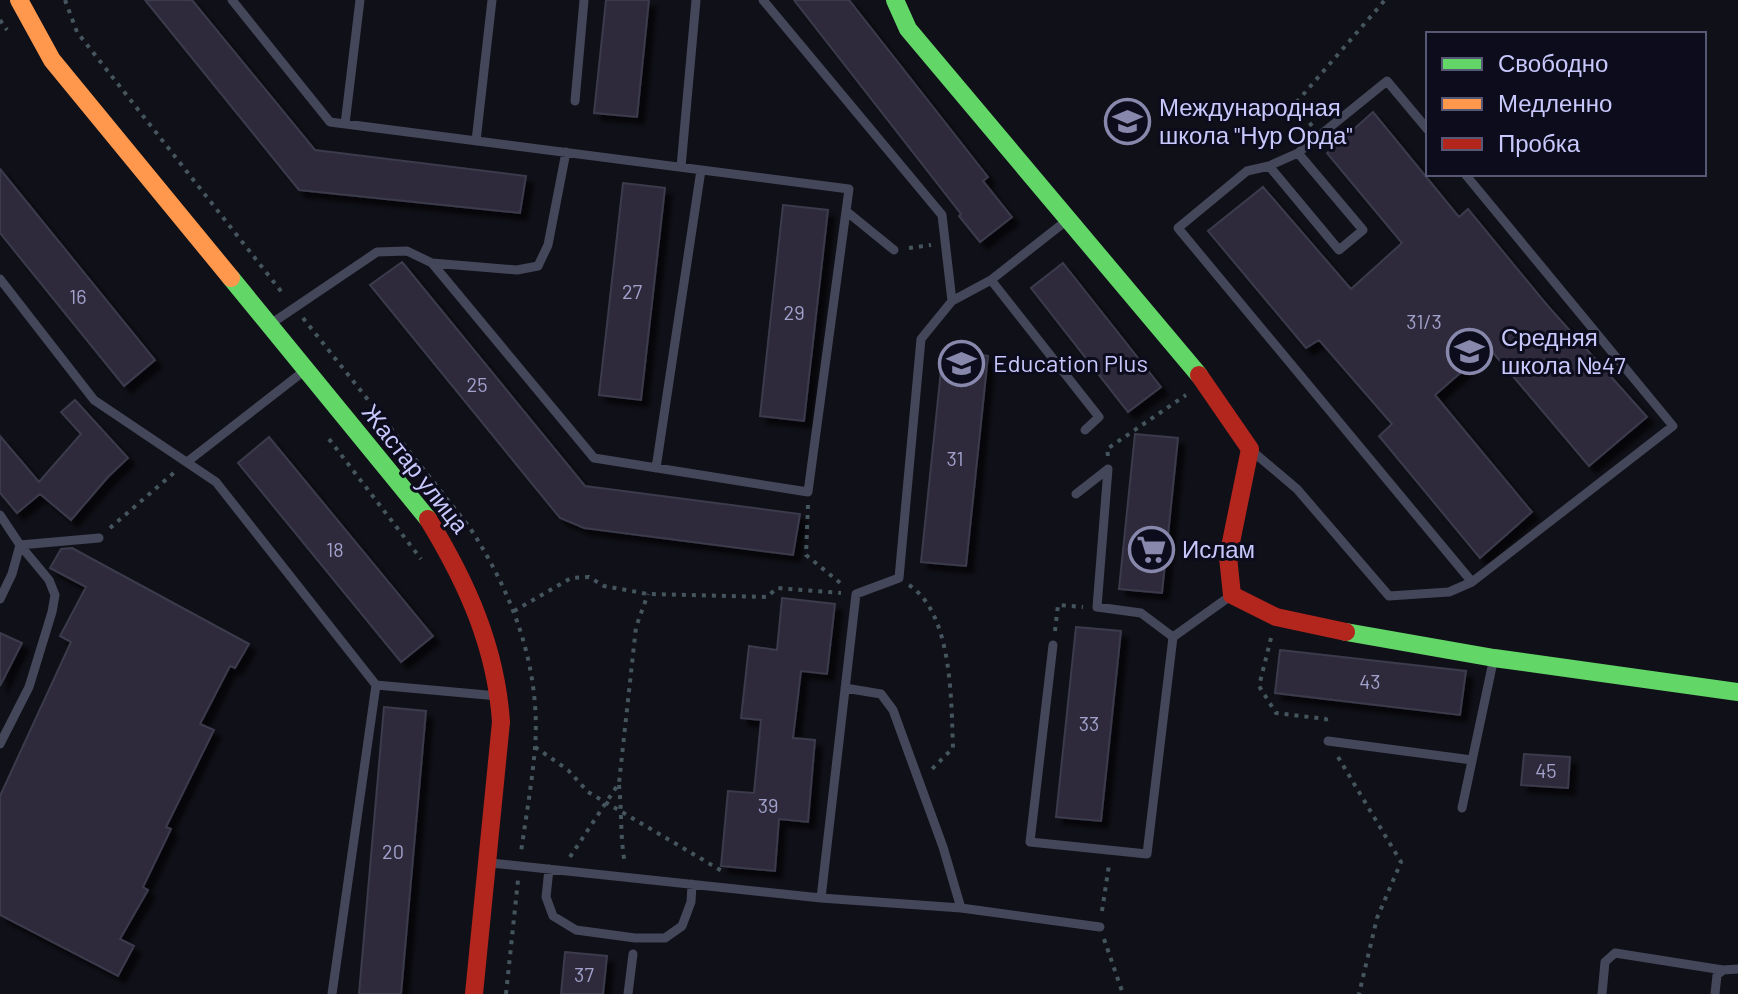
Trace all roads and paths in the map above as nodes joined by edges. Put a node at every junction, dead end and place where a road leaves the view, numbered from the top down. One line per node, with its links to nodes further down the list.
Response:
1 (19, 0): 31 (street, Жастар улица)
2 (232, 0): 13 (lane)
3 (360, 0): 13 (lane)
4 (492, 0): 16 (lane)
5 (584, 0): 12 (lane)
6 (696, 0): 20 (lane)
7 (763, 0): 25 (lane)
8 (895, 0): 24 (street)
9 (1385, 0): 15 (path)
10 (0, 20): 11 (path)
11 (11, 36)
12 (575, 101)
13 (345, 124): 16 (lane)
14 (1426, 128): 15 (lane)
15 (1319, 134): 18 (lane)
16 (476, 141): 17 (lane)
17 (566, 152): 20 (lane); 27 (lane)
18 (1298, 153): 19 (lane); 19 (lane)
19 (1269, 166): 47 (lane)
20 (681, 167): 21 (lane)
21 (701, 170): 23 (lane); 38 (lane)
22 (1467, 176): 47 (lane)
23 (846, 211): 26 (lane); 40 (lane)
24 (1069, 218): 29 (lane); 33 (street)
25 (946, 243): 26 (path); 30 (lane)
26 (894, 250)
27 (432, 263): 31 (lane); 38 (lane)
28 (0, 279): 37 (lane)
29 (991, 280): 30 (lane); 34 (lane)
30 (952, 301): 46 (lane)
31 (269, 325): 32 (street, Жастар улица)
32 (306, 370): 37 (lane); 61 (street, Жастар улица)
33 (1205, 382): 36 (street); 39 (path)
34 (1085, 430)
35 (325, 434): 45 (path)
36 (1250, 449): 47 (lane); 50 (street)
37 (187, 462): 43 (path); 58 (lane)
38 (656, 468): 40 (lane)
39 (1108, 469): 41 (lane); 52 (lane)
40 (808, 492): 49 (path)
41 (1076, 494)
42 (0, 516): 44 (lane)
43 (99, 538): 44 (lane)
44 (20, 545): 51 (lane); 63 (lane)
45 (430, 569)
46 (899, 578): 49 (lane); 66 (path)
47 (1472, 582)
48 (648, 594): 49 (path); 53 (path); 67 (path)
49 (856, 594): 59 (lane)
50 (1232, 595): 54 (street); 55 (lane)
51 (0, 599)
52 (1097, 607): 55 (lane); 56 (path)
53 (514, 611)
54 (1276, 617): 57 (street); 62 (path)
55 (1173, 637): 71 (lane)
56 (1053, 645): 71 (lane)
57 (1494, 658): 60 (street); 65 (lane)
58 (376, 685): 61 (lane); 83 (lane)
59 (845, 688): 66 (lane); 77 (lane)
60 (1738, 692)
61 (501, 697): 72 (street, Жастар улица)
62 (1328, 741): 65 (lane); 87 (path)
63 (0, 744)
64 (535, 747): 68 (path)
65 (1472, 760): 69 (lane)
66 (918, 778): 78 (lane)
67 (619, 783): 68 (path); 70 (path)
68 (607, 801): 70 (path); 73 (path)
69 (1462, 808)
70 (622, 810): 74 (path); 76 (path)
71 (1111, 850): 79 (path)
72 (487, 863): 73 (lane); 84 (street, Жастар улица)
73 (555, 869): 74 (lane); 75 (lane)
74 (627, 877): 75 (lane)
75 (692, 884): 76 (lane)
76 (741, 889): 77 (lane)
77 (821, 898): 78 (lane)
78 (961, 908): 79 (lane)
79 (1100, 927): 86 (path)
80 (633, 954): 85 (lane)
81 (1738, 969): 82 (lane)
82 (1723, 970): 88 (lane); 89 (lane)
83 (332, 994)
84 (474, 994)
85 (628, 994)
86 (1123, 994)
87 (1359, 994)
88 (1602, 994)
89 (1715, 994)

